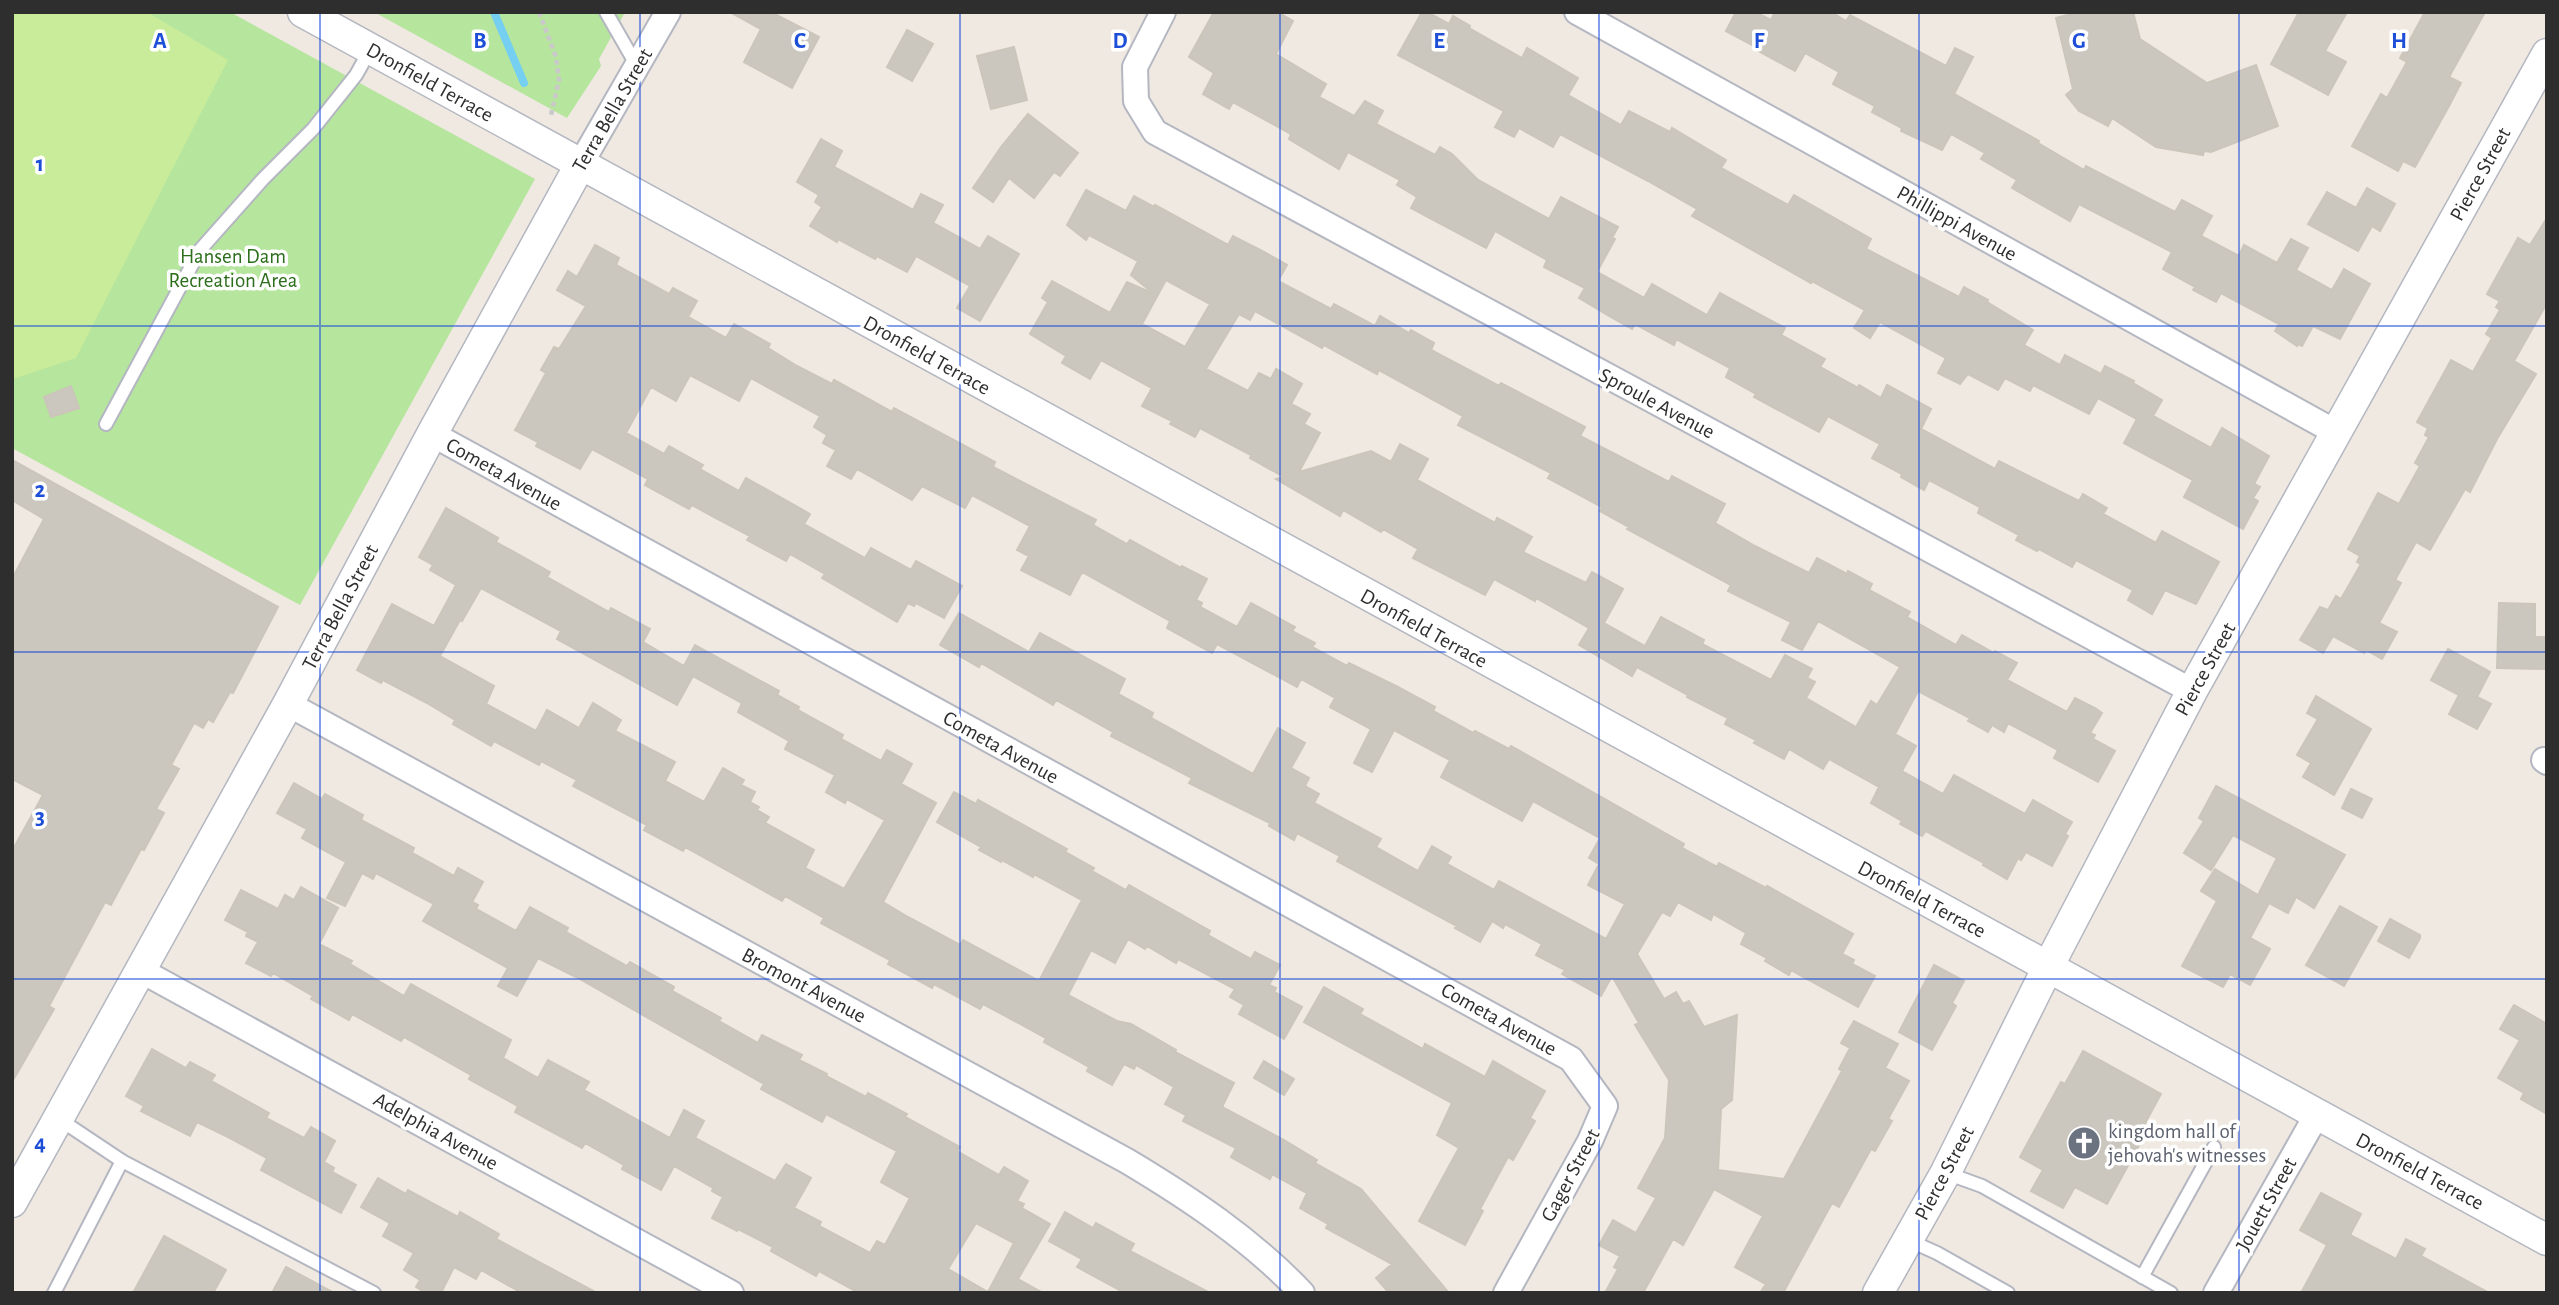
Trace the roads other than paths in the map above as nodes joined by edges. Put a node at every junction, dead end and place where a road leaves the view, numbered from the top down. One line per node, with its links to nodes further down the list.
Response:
1 (303, 12): 6 (street, Dronfield Terrace)
2 (606, 12): 8 (lane)
3 (668, 12): 8 (street, Terra Bella Street)
4 (1163, 12): 13 (street, Sproule Avenue)
5 (1577, 12): 11 (street, Phillippi Avenue)
6 (370, 50): 9 (street, Dronfield Terrace); 10 (lane)
7 (2547, 54): 11 (street, Pierce Street)
8 (638, 67): 9 (street, Terra Bella Street)
9 (580, 165): 12 (street, Terra Bella Street); 15 (street, Dronfield Terrace)
10 (106, 424)
11 (2337, 433): 13 (street, Pierce Street)
12 (432, 434): 14 (street, Terra Bella Street); 17 (street, Cometa Avenue)
13 (2192, 691): 15 (street, Pierce Street)
14 (288, 704): 16 (street, Terra Bella Street); 30 (street, Bromont Avenue)
15 (2048, 967): 18 (street, Dronfield Terrace); 22 (street, Pierce Street)
16 (140, 970): 19 (street, Terra Bella Street); 29 (street, Adelphia Avenue)
17 (1572, 1059): 31 (street, Gager Street)
18 (2316, 1116): 25 (street, Dronfield Terrace); 35 (street, Jouett Street)
19 (58, 1118): 21 (lane); 23 (street, Terra Bella Street)
20 (2214, 1147): 26 (lane)
21 (122, 1161): 27 (lane); 28 (lane)
22 (1946, 1172): 24 (street, Pierce Street); 26 (lane)
23 (12, 1202)
24 (1908, 1240): 32 (street, Pierce Street); 33 (lane)
25 (2547, 1240)
26 (2142, 1277): 34 (lane)
27 (54, 1293)
28 (374, 1293)
29 (731, 1293)
30 (1302, 1293)
31 (1506, 1293)
32 (1878, 1293)
33 (2008, 1293)
34 (2171, 1293)
35 (2216, 1293)

